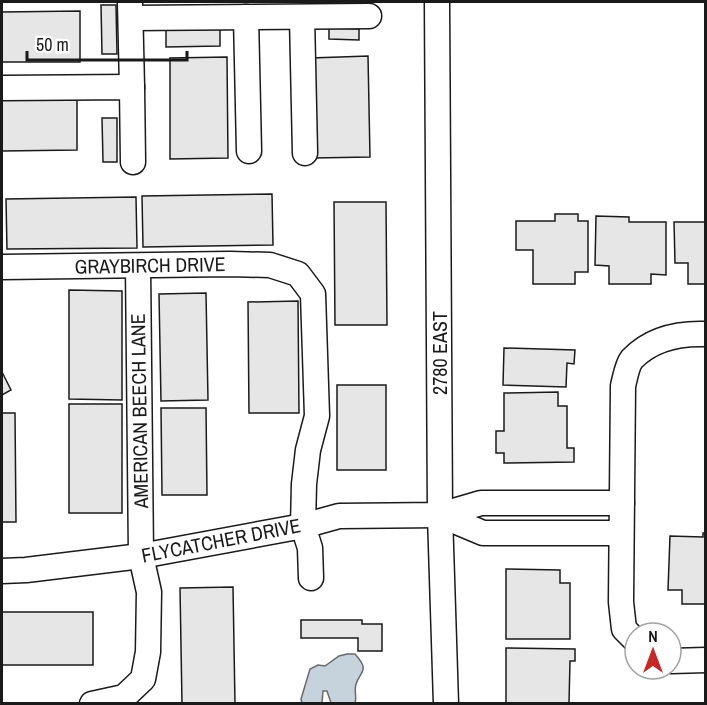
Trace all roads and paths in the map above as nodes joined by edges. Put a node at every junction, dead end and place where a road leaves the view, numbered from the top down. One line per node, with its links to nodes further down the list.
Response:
1 (437, 2): 15 (street, 2780 EAST)
2 (131, 10): 4 (street); 6 (street)
3 (369, 16): 5 (street)
4 (246, 17): 5 (street); 8 (street)
5 (302, 17): 9 (street)
6 (132, 87): 7 (street); 10 (street)
7 (2, 88)
8 (249, 152)
9 (305, 153)
10 (133, 162)
11 (138, 266): 12 (street, GRAYBIRCH DRIVE); 16 (street, GRAYBIRCH DRIVE); 18 (street, AMERICAN BEECH LANE)
12 (2, 267)
13 (705, 334): 14 (street)
14 (622, 503): 15 (street, FLYCATCHER DRIVE); 17 (street)
15 (440, 515): 16 (street, FLYCATCHER DRIVE); 17 (street, FLYCATCHER DRIVE); 25 (street, 2780 EAST)
16 (303, 526): 18 (street, FLYCATCHER DRIVE); 20 (street)
17 (621, 533): 21 (street)
18 (141, 556): 19 (street, FLYCATCHER DRIVE); 24 (street, AMERICAN BEECH LANE)
19 (2, 571)
20 (311, 578)
21 (623, 621)
22 (705, 660): 23 (street)
23 (683, 661)
24 (92, 704)
25 (446, 704)

